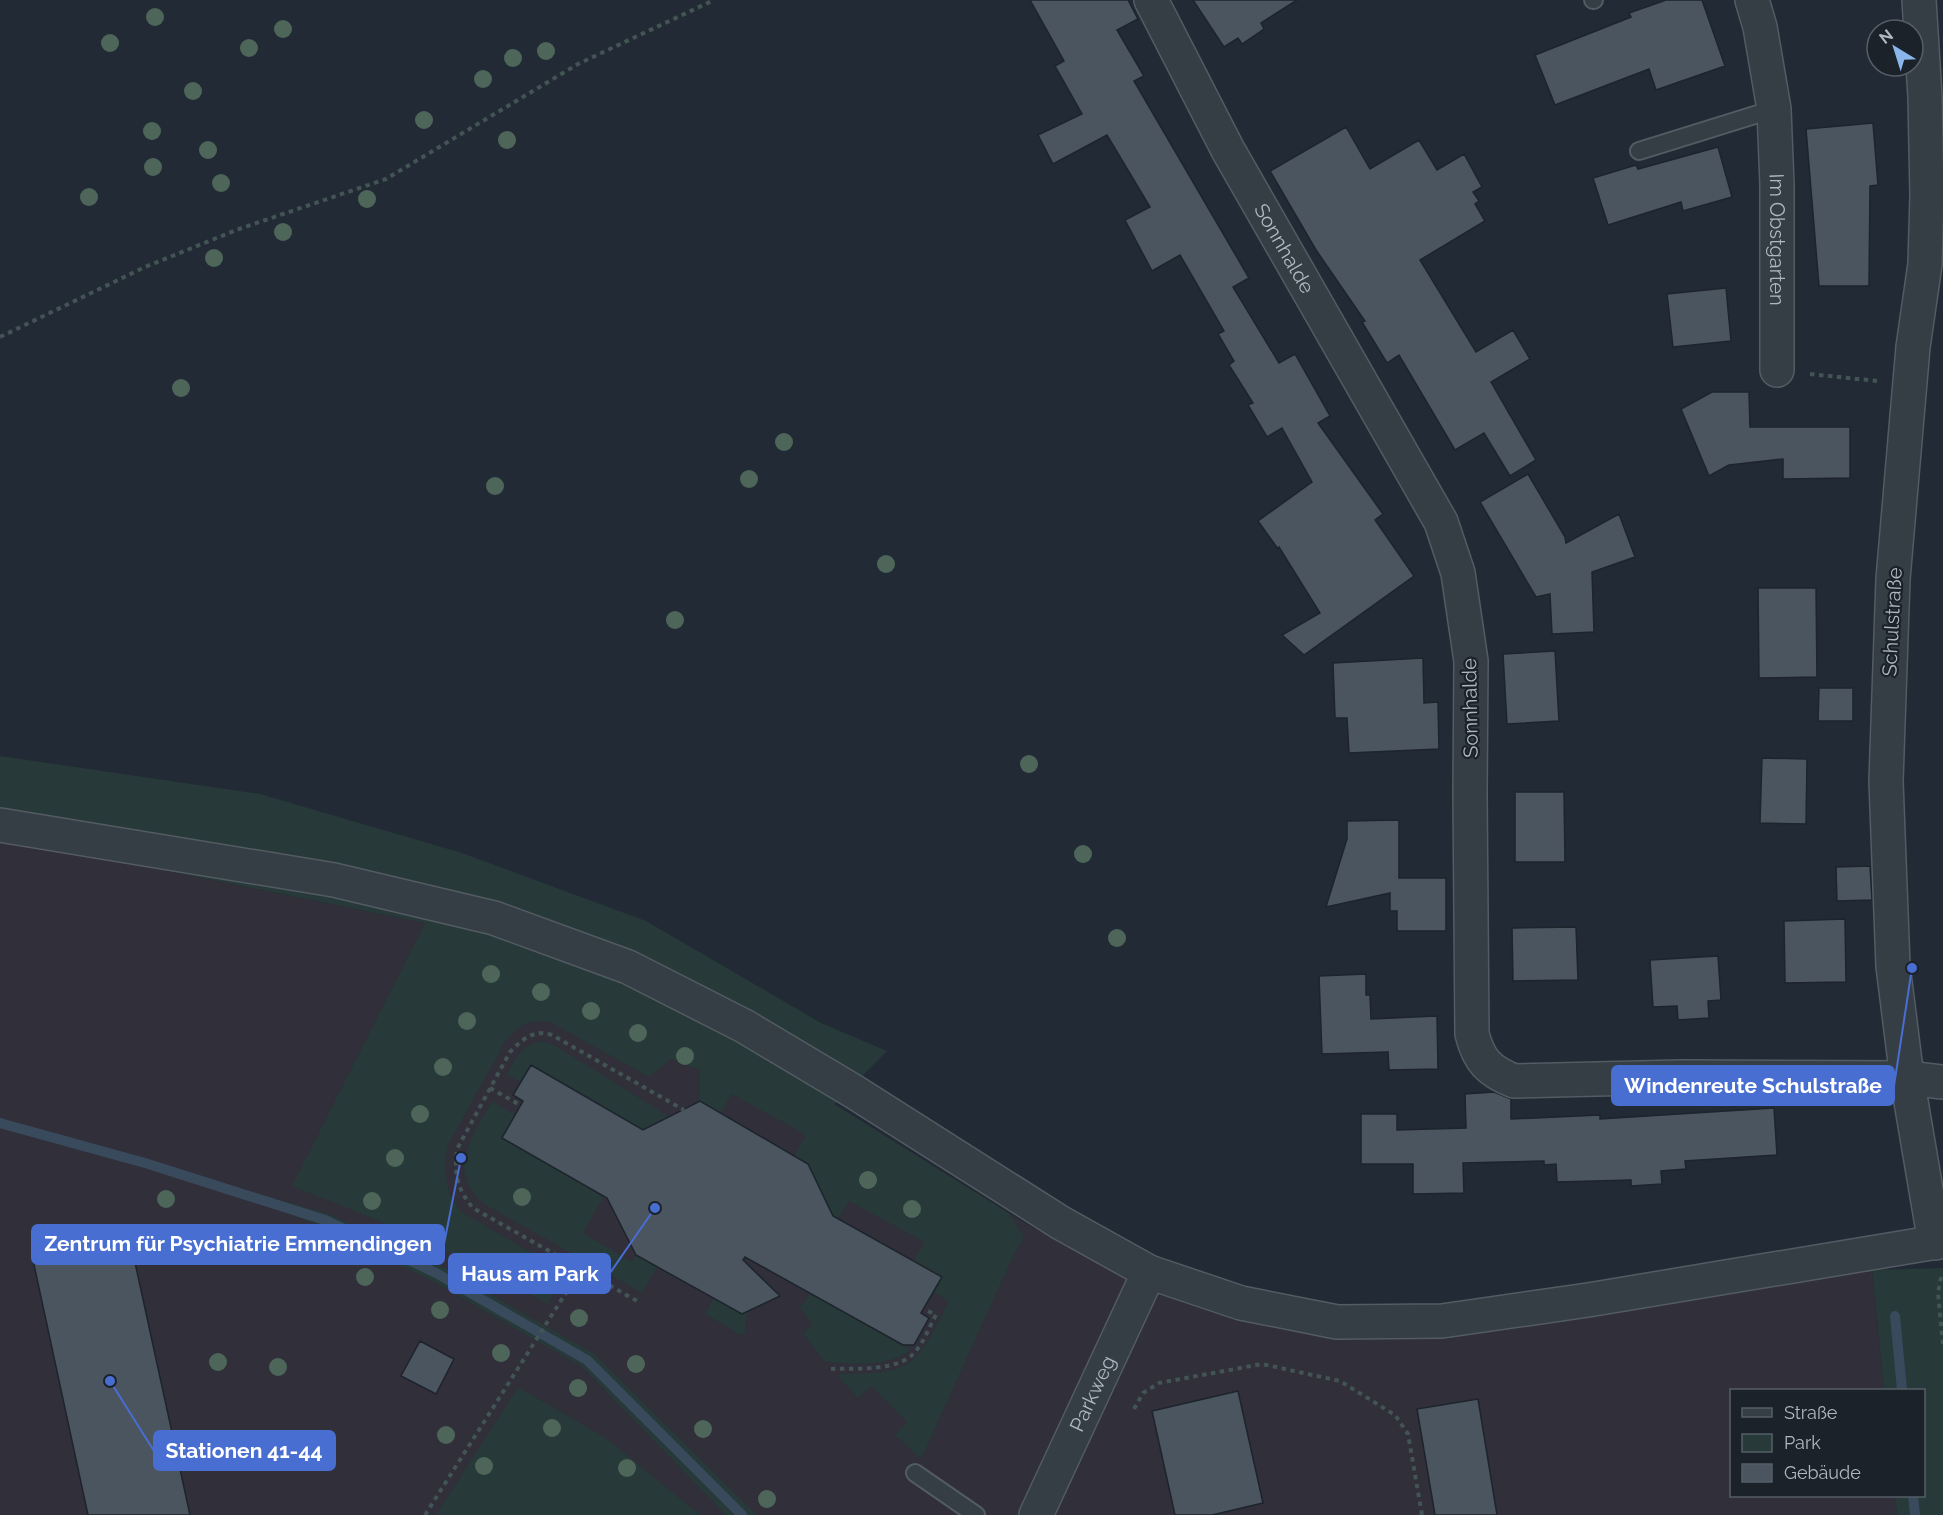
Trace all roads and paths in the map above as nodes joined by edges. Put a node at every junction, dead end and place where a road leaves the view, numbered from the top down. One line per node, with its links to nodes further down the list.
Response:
1 (714, 0): 7 (path)
2 (1151, 0): 11 (street, Sonnhalde)
3 (1752, 0): 5 (street, Im Obstgarten)
4 (1919, 0): 11 (street, Schulstraße)
5 (1774, 109): 6 (lane); 8 (street, Im Obstgarten)
6 (1639, 151)
7 (0, 337)
8 (1777, 370): 9 (path)
9 (1881, 381)
10 (0, 825): 18 (street)
11 (1908, 1078): 12 (street, Sonnhalde); 16 (street, Schulstraße)
12 (1943, 1082)
13 (490, 1088): 14 (path); 15 (path); 17 (path)
14 (520, 1105)
15 (684, 1110)
16 (1939, 1242): 18 (street)
17 (581, 1269): 20 (path); 26 (path)
18 (1149, 1272): 28 (street, Parkweg)
19 (1943, 1275): 22 (path)
20 (637, 1301)
21 (924, 1309): 23 (path)
22 (1943, 1344)
23 (831, 1369)
24 (1134, 1409): 29 (path)
25 (915, 1473): 27 (lane)
26 (425, 1515)
27 (976, 1515)
28 (1036, 1515)
29 (1422, 1515)

